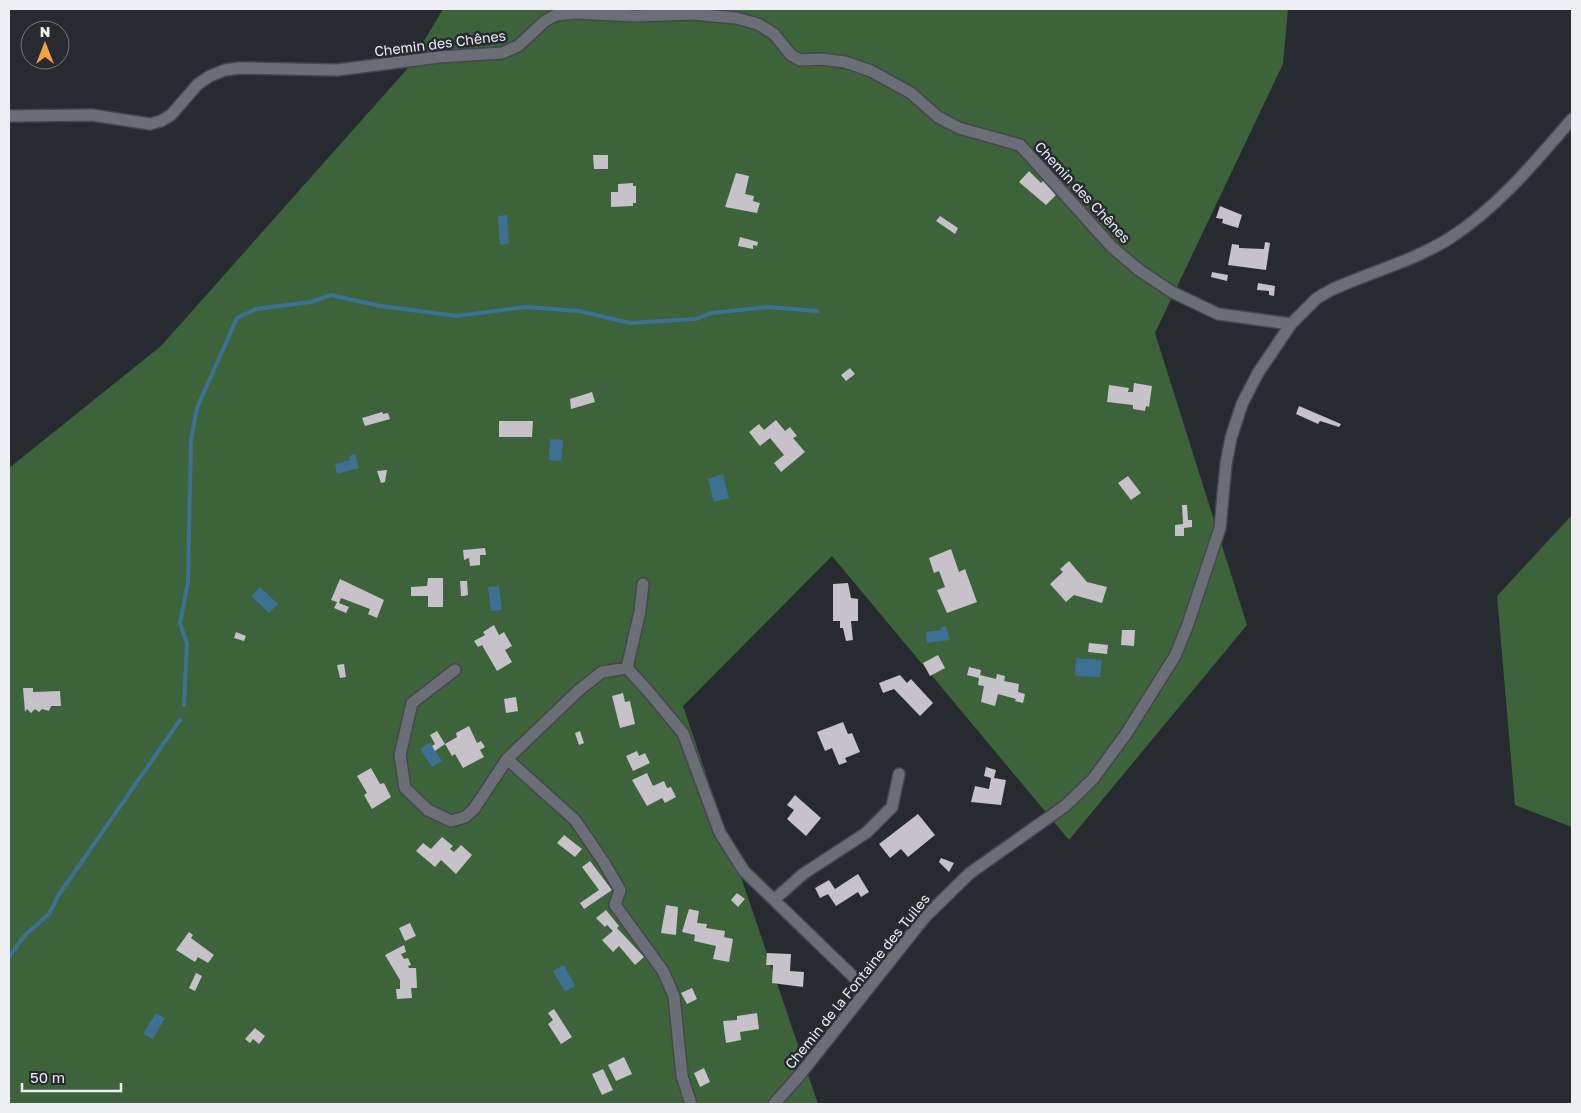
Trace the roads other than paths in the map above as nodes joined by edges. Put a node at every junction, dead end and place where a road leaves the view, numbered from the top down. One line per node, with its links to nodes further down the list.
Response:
1 (9, 116): 3 (street, Chemin des Chênes)
2 (1572, 120): 3 (street, Chemin de la Fontaine des Tuiles)
3 (1291, 324): 10 (street, Chemin de la Fontaine des Tuiles)
4 (643, 584): 5 (street)
5 (626, 668): 7 (street); 9 (street)
6 (455, 670): 7 (street)
7 (507, 759): 11 (street)
8 (899, 774): 9 (street)
9 (774, 900): 10 (street)
10 (868, 990): 12 (street, Chemin de la Fontaine des Tuiles)
11 (691, 1104)
12 (774, 1104)

